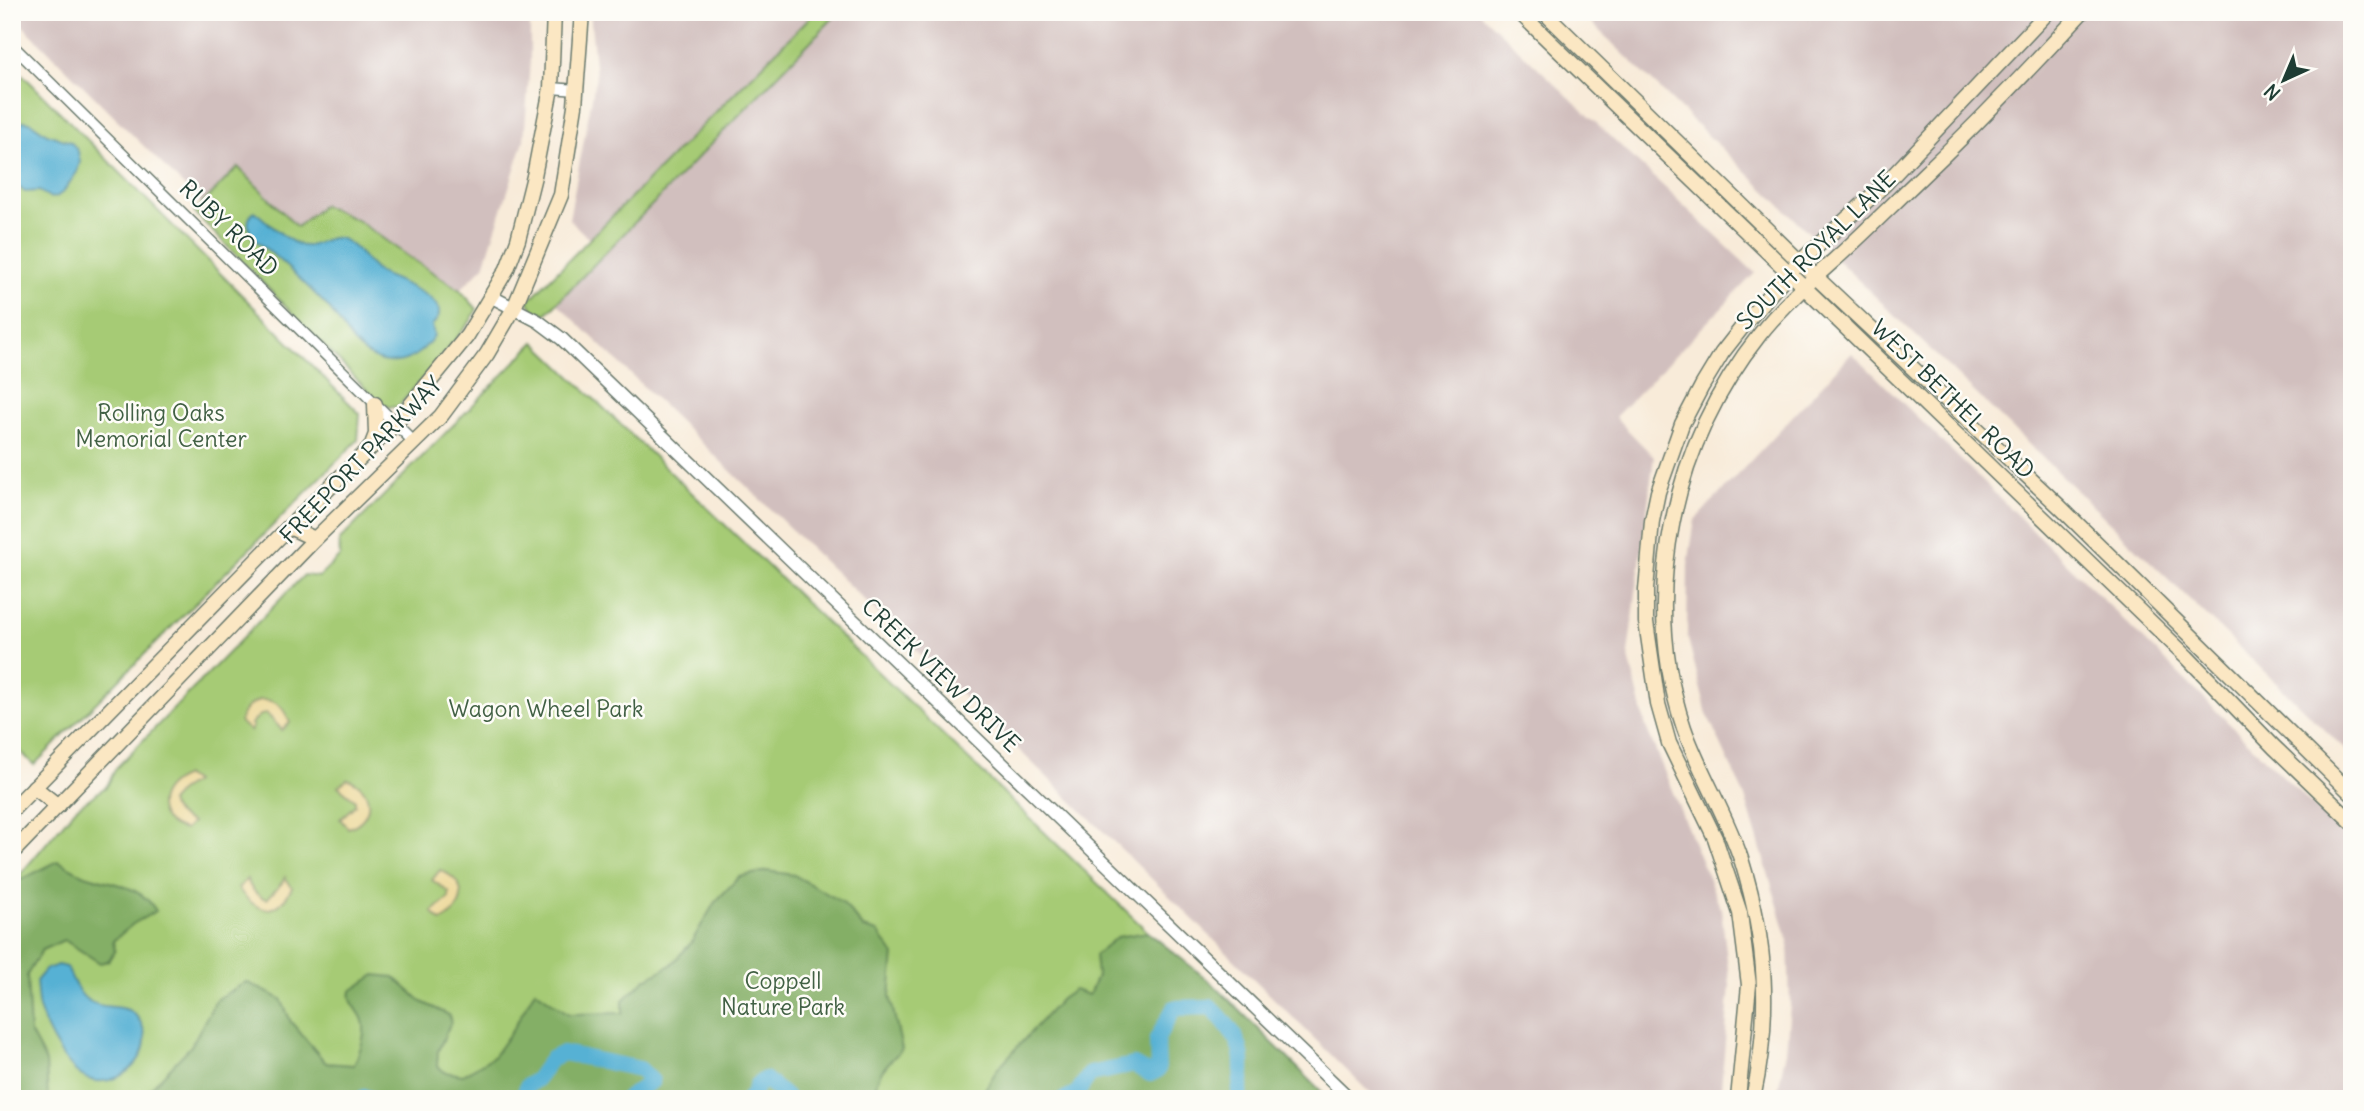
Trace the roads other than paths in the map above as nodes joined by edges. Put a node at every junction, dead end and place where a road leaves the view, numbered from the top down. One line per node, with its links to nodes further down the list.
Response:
1 (554, 12): 8 (main road, FREEPORT PARKWAY)
2 (582, 12): 9 (main road, FREEPORT PARKWAY)
3 (1519, 12): 10 (main road, WEST BETHEL ROAD)
4 (1544, 12): 10 (main road, WEST BETHEL ROAD)
5 (2048, 12): 10 (main road, SOUTH ROYAL LANE)
6 (2082, 12): 11 (main road, SOUTH ROYAL LANE)
7 (12, 45): 15 (street, RUBY ROAD)
8 (551, 89): 9 (street); 13 (main road, FREEPORT PARKWAY)
9 (577, 90): 14 (main road, FREEPORT PARKWAY)
10 (1795, 267): 11 (main road, WEST BETHEL ROAD); 12 (main road, WEST BETHEL ROAD); 22 (main road, SOUTH ROYAL LANE)
11 (1816, 276): 12 (main road, SOUTH ROYAL LANE); 19 (main road, WEST BETHEL ROAD)
12 (1805, 287): 20 (main road, WEST BETHEL ROAD); 23 (main road, SOUTH ROYAL LANE)
13 (492, 297): 14 (street, CREEK VIEW DRIVE); 16 (main road, FREEPORT PARKWAY)
14 (514, 308): 17 (main road, FREEPORT PARKWAY); 37 (street, CREEK VIEW DRIVE)
15 (375, 404): 16 (street, RUBY ROAD); 18 (main road)
16 (395, 424): 17 (street, RUBY ROAD); 18 (main road, FREEPORT PARKWAY)
17 (415, 443): 24 (main road, FREEPORT PARKWAY)
18 (371, 447): 21 (main road, FREEPORT PARKWAY)
19 (2059, 506): 20 (main road); 26 (main road, WEST BETHEL ROAD)
20 (2044, 520): 27 (main road, WEST BETHEL ROAD)
21 (289, 527): 24 (main road); 25 (main road); 30 (main road, FREEPORT PARKWAY)
22 (1651, 530): 23 (main road); 29 (main road, SOUTH ROYAL LANE)
23 (1671, 532): 28 (main road, SOUTH ROYAL LANE)
24 (315, 539): 25 (main road, FREEPORT PARKWAY)
25 (304, 551): 33 (main road, FREEPORT PARKWAY)
26 (2165, 612): 27 (main road); 31 (main road, WEST BETHEL ROAD)
27 (2153, 624): 32 (main road, WEST BETHEL ROAD)
28 (1696, 760): 29 (main road); 39 (main road, SOUTH ROYAL LANE)
29 (1680, 768): 38 (main road, SOUTH ROYAL LANE)
30 (34, 787): 33 (main road); 34 (main road, FREEPORT PARKWAY)
31 (2348, 791): 32 (main road)
32 (2331, 802): 35 (main road, WEST BETHEL ROAD)
33 (58, 806): 36 (main road, FREEPORT PARKWAY)
34 (12, 810)
35 (2352, 822)
36 (12, 853)
37 (1350, 1099)
38 (1738, 1099)
39 (1753, 1099)

